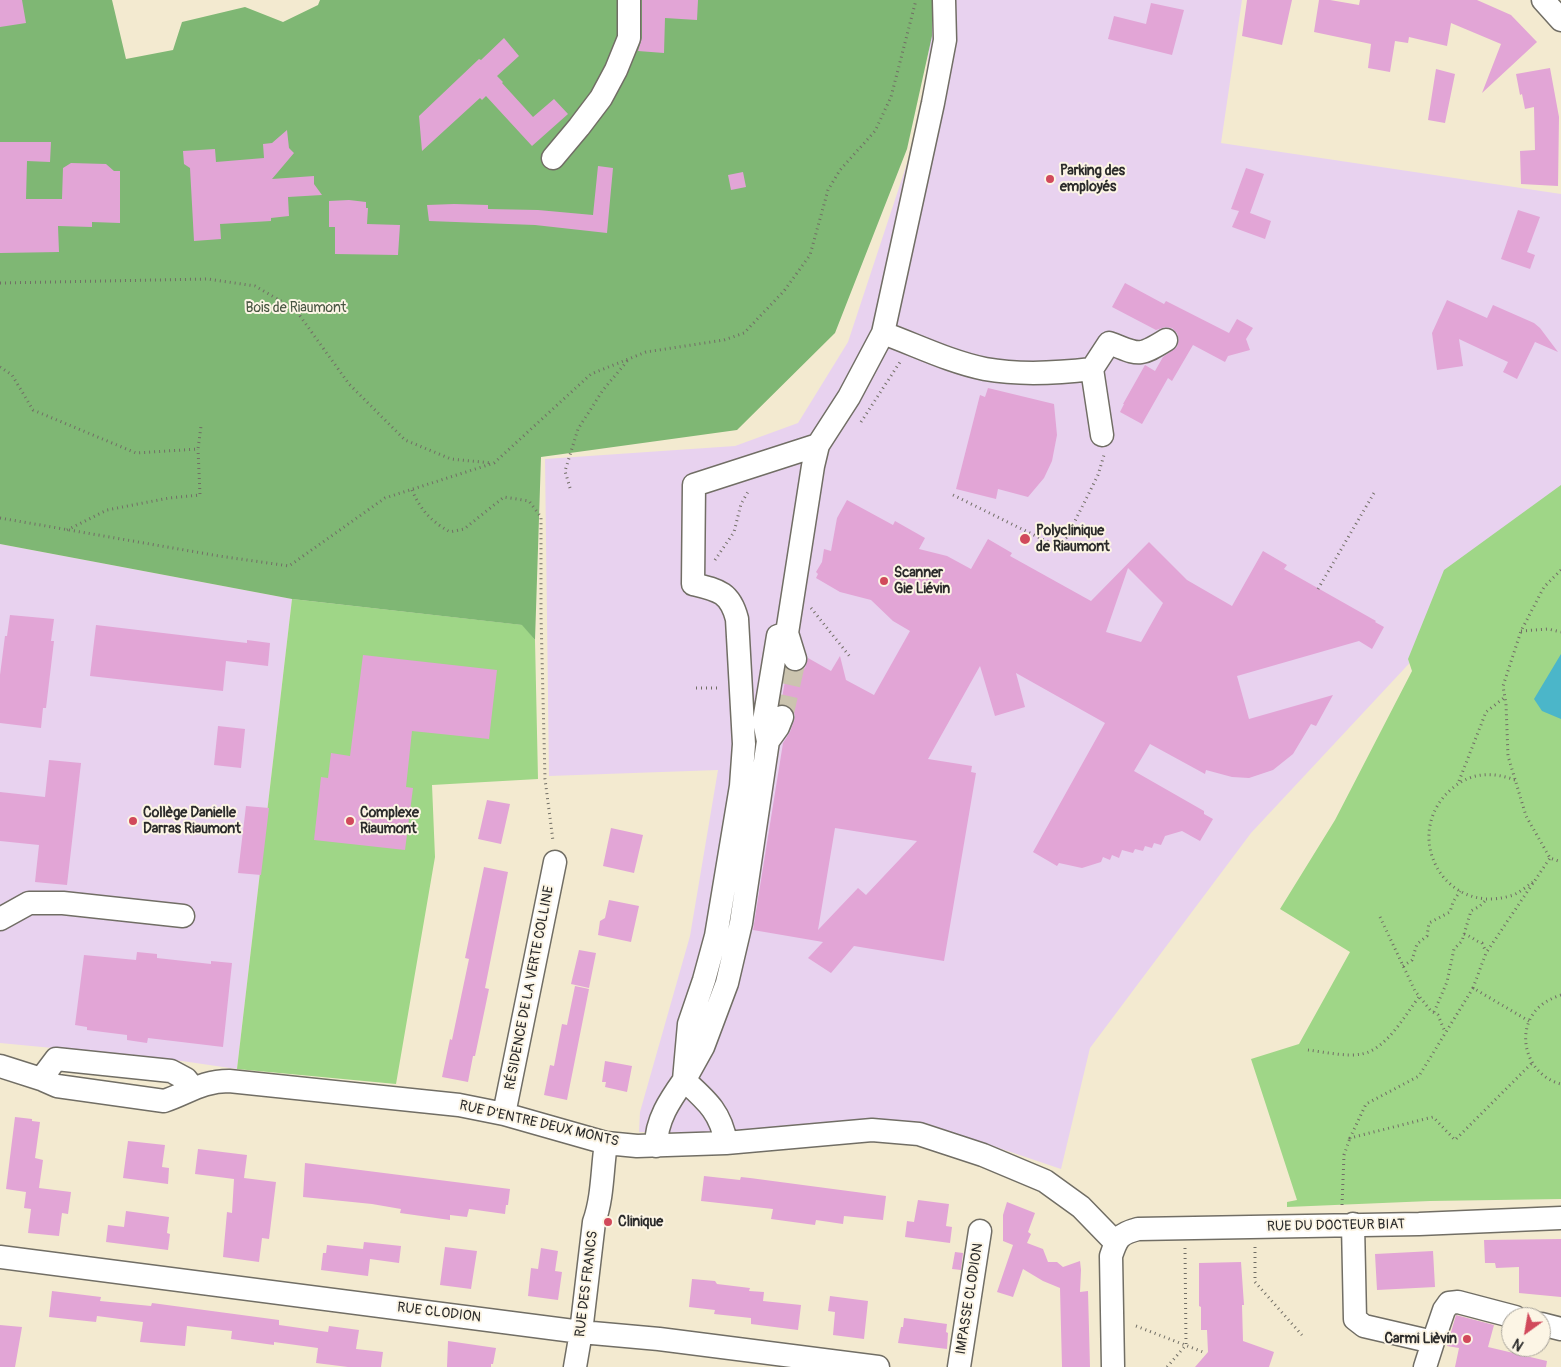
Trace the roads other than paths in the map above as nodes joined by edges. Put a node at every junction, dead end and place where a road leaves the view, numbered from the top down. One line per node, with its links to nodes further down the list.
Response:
1 (629, 0): 5 (street)
2 (944, 0): 6 (street)
3 (1543, 0): 4 (street)
4 (1561, 20)
5 (553, 158)
6 (883, 333): 8 (street); 10 (street)
7 (1166, 340): 8 (street)
8 (1092, 369): 9 (street)
9 (1102, 435)
10 (818, 445): 11 (street); 20 (street)
11 (787, 632): 12 (street); 14 (street)
12 (795, 659)
13 (782, 717): 14 (street)
14 (768, 741): 20 (street)
15 (555, 862): 22 (street, RÉSIDENCE DE LA VERTE COLLINE)
16 (183, 916): 17 (street)
17 (0, 919)
18 (0, 1066): 19 (street, RUE D'ENTRE DEUX MONTS)
19 (40, 1079): 21 (street, RUE D'ENTRE DEUX MONTS); 21 (street)
20 (684, 1080): 24 (street); 25 (street)
21 (193, 1088): 22 (street, RUE D'ENTRE DEUX MONTS)
22 (504, 1114): 23 (street, RUE D'ENTRE DEUX MONTS)
23 (606, 1143): 25 (street, RUE D'ENTRE DEUX MONTS); 32 (street, RUE DES FRANCS)
24 (726, 1143): 25 (street, RUE D'ENTRE DEUX MONTS); 29 (street, RUE D'ENTRE DEUX MONTS)
25 (656, 1146)
26 (1561, 1218): 27 (street, RUE DU DOCTEUR BIAT)
27 (1349, 1225): 29 (street, RUE DU DOCTEUR BIAT); 33 (street)
28 (980, 1231): 36 (street, IMPASSE CLODION)
29 (1115, 1242): 37 (street)
30 (0, 1257): 32 (street, RUE CLODION)
31 (1501, 1313): 33 (street)
32 (581, 1332): 34 (street, RUE DES FRANCS); 35 (street, RUE CLODION)
33 (1433, 1342): 38 (street)
34 (576, 1367)
35 (878, 1367)
36 (959, 1367)
37 (1113, 1367)
38 (1425, 1367)

